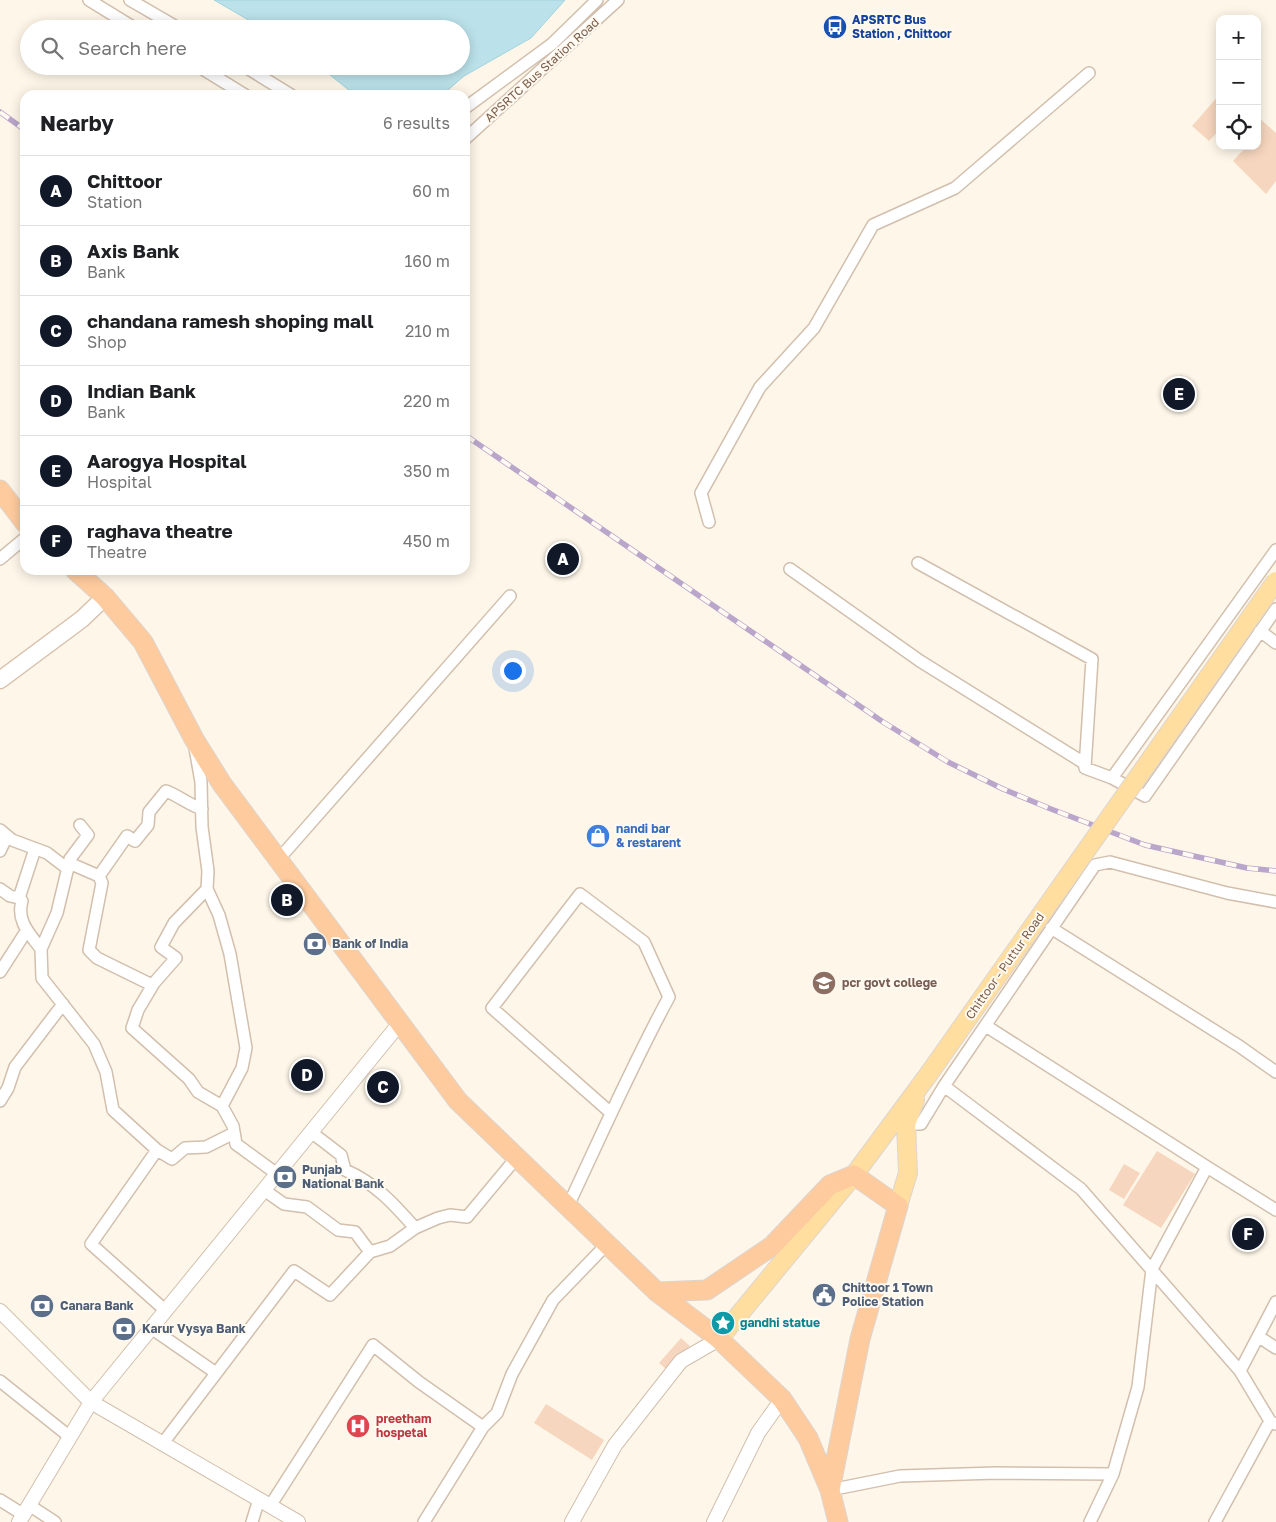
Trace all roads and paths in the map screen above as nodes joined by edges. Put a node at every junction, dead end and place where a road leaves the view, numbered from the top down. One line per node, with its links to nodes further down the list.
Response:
1 (89, 0): 5 (street)
2 (130, 0): 6 (street)
3 (596, 0): 12 (street, APSRTC Bus Station Road)
4 (618, 0): 13 (street, APSRTC Bus Station Road)
5 (121, 20)
6 (164, 20)
7 (1089, 73): 16 (street)
8 (213, 75): 10 (street)
9 (259, 75): 11 (street)
10 (237, 90)
11 (283, 90)
12 (470, 104)
13 (470, 134)
14 (0, 490): 15 (highway)
15 (20, 516)
16 (709, 522)
17 (20, 542): 19 (street)
18 (1276, 550): 32 (street)
19 (0, 559)
20 (918, 563): 31 (street)
21 (790, 569): 31 (street)
22 (81, 575): 25 (highway)
23 (1276, 582): 58 (main road, Chittoor - Puttur Road, bridge)
24 (510, 596): 38 (street)
25 (105, 597): 29 (main road); 30 (highway)
26 (1276, 609): 27 (street)
27 (1260, 631): 28 (street); 32 (street)
28 (1276, 643)
29 (0, 680)
30 (194, 739): 33 (street); 38 (highway)
31 (1085, 768): 32 (street)
32 (1112, 778)
33 (202, 809): 40 (street); 42 (street)
34 (80, 825): 39 (street)
35 (4, 833): 36 (street); 37 (street)
36 (35, 849): 39 (street); 43 (street)
37 (0, 851)
38 (278, 860): 51 (highway)
39 (68, 866): 40 (street); 47 (street)
40 (99, 876): 49 (street)
41 (0, 889): 43 (street)
42 (207, 889): 49 (street); 56 (street)
43 (19, 898): 46 (street)
44 (1276, 902): 45 (street)
45 (1051, 928): 52 (street); 53 (street)
46 (27, 930): 47 (street); 48 (street)
47 (42, 948): 50 (street)
48 (0, 972)
49 (152, 986): 56 (street)
50 (63, 1004): 55 (street); 61 (street)
51 (400, 1023): 59 (street); 62 (highway)
52 (986, 1026): 54 (street); 63 (street)
53 (1276, 1072)
54 (944, 1086): 58 (street); 73 (street)
55 (0, 1101)
56 (222, 1106): 60 (street)
57 (611, 1113): 57 (street); 67 (street)
58 (898, 1124): 65 (main road, Chittoor - Puttur Road); 68 (main road)
59 (311, 1132): 64 (street); 70 (street)
60 (234, 1133): 61 (street); 64 (street)
61 (157, 1150): 77 (street)
62 (517, 1158): 67 (highway); 70 (street)
63 (1207, 1167): 69 (street); 73 (street)
64 (277, 1174): 66 (street)
65 (854, 1175): 68 (highway); 74 (highway); 80 (main road, Chittoor - Puttur Road)
66 (264, 1190): 72 (street); 77 (street)
67 (568, 1206): 71 (highway)
68 (898, 1206): 92 (highway)
69 (1276, 1210)
70 (415, 1228): 72 (street)
71 (608, 1244): 74 (highway); 88 (street)
72 (370, 1252): 83 (street)
73 (1152, 1269): 82 (street); 91 (street)
74 (657, 1292): 80 (highway)
75 (1276, 1302): 79 (street)
76 (0, 1311): 86 (street)
77 (166, 1311): 78 (street)
78 (151, 1328): 83 (street); 86 (street)
79 (1259, 1338): 81 (street); 82 (street)
80 (719, 1339): 85 (highway); 100 (street)
81 (1276, 1348)
82 (1240, 1371): 87 (street)
83 (216, 1373): 90 (street)
84 (0, 1381): 89 (street)
85 (782, 1399): 92 (highway); 101 (street)
86 (92, 1402): 89 (street); 90 (street)
87 (1273, 1423): 104 (street)
88 (484, 1427): 94 (street); 99 (street)
89 (70, 1437): 95 (street)
90 (163, 1443): 94 (street)
91 (1112, 1474): 92 (street); 103 (street)
92 (830, 1490): 102 (highway)
93 (0, 1500): 95 (street)
94 (265, 1502): 97 (street); 98 (street)
95 (24, 1514): 96 (street)
96 (55, 1522)
97 (252, 1522)
98 (298, 1522)
99 (424, 1522)
100 (572, 1522)
101 (714, 1522)
102 (838, 1522)
103 (1090, 1522)
104 (1216, 1522)

